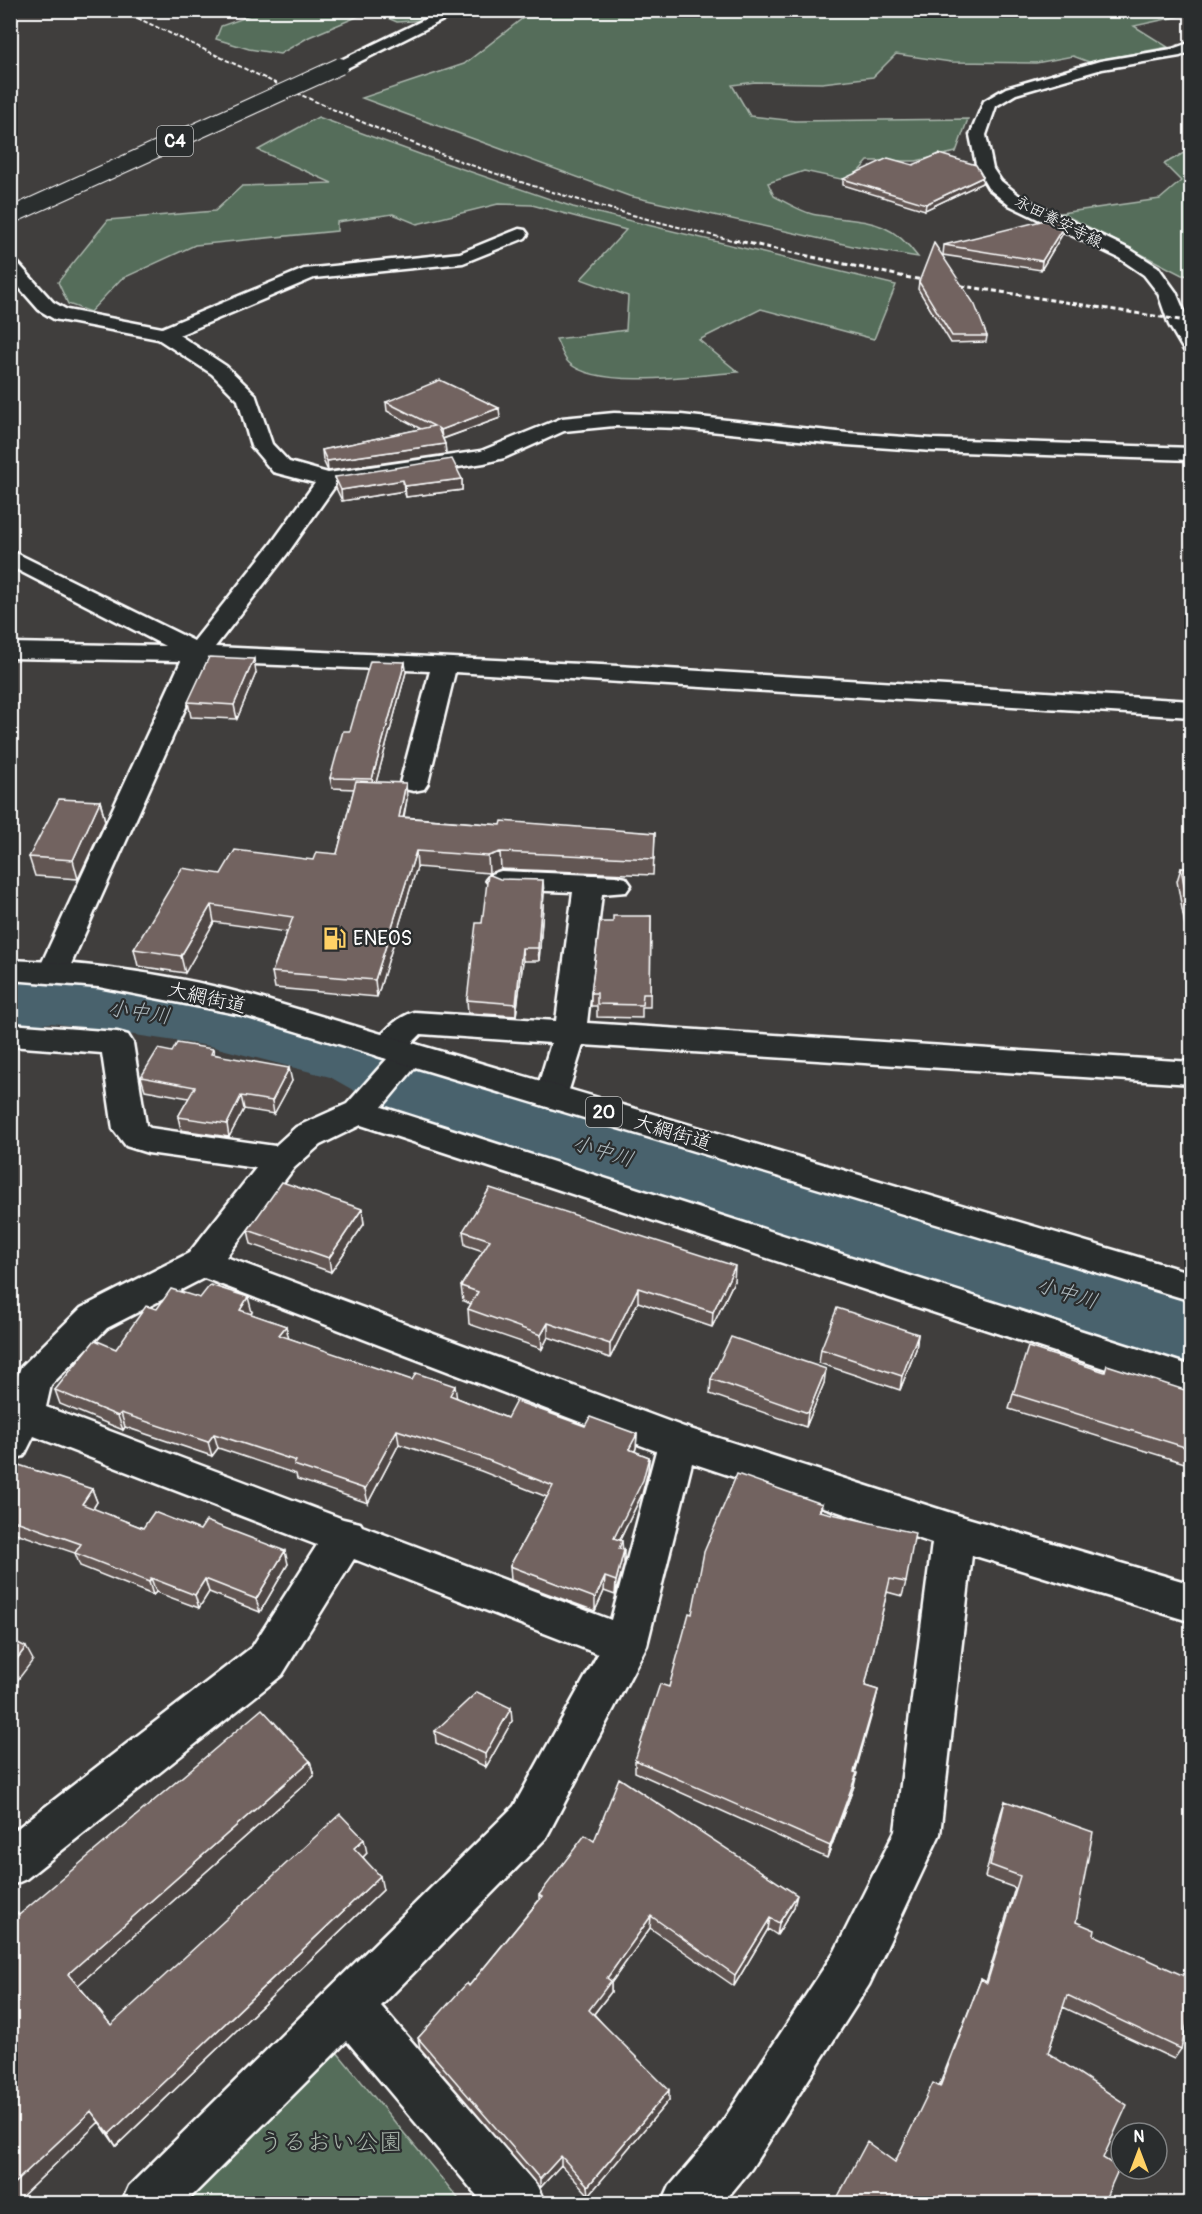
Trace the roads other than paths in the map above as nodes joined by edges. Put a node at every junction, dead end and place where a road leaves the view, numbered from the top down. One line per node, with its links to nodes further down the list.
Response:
1 (456, 10): 3 (main road, C4, bridge)
2 (1191, 46): 7 (main road, 永田養安寺線)
3 (10, 216)
4 (519, 234): 6 (main road)
5 (10, 265): 6 (main road)
6 (164, 334): 9 (main road)
7 (1191, 348)
8 (1191, 454): 9 (main road)
9 (328, 480): 12 (main road)
10 (10, 557): 12 (main road)
11 (10, 650): 12 (main road)
12 (198, 652): 13 (main road); 18 (main road)
13 (444, 664): 14 (main road); 15 (main road)
14 (1191, 709)
15 (414, 783)
16 (501, 880): 19 (main road)
17 (10, 970): 18 (main road, 大網街道 / 20)
18 (53, 971): 21 (main road, 大網街道 / 20)
19 (570, 1034): 21 (main road); 22 (main road); 23 (main road)
20 (10, 1035): 25 (main road)
21 (399, 1051): 23 (main road, 大網街道 / 20); 24 (main road)
22 (1191, 1073)
23 (551, 1096): 27 (main road, 大網街道 / 20)
24 (358, 1112): 25 (main road); 28 (main road)
25 (282, 1159): 26 (main road)
26 (202, 1263): 29 (main road); 30 (main road)
27 (1191, 1287)
28 (1191, 1382)
29 (18, 1430): 32 (main road)
30 (678, 1442): 31 (main road); 34 (main road)
31 (954, 1532): 33 (main road); 39 (main road)
32 (346, 1536): 34 (main road); 35 (main road)
33 (1191, 1603)
34 (626, 1645): 36 (main road)
35 (10, 1863)
36 (348, 2005): 37 (main road); 38 (main road)
37 (147, 2204)
38 (519, 2204)
39 (688, 2204)

